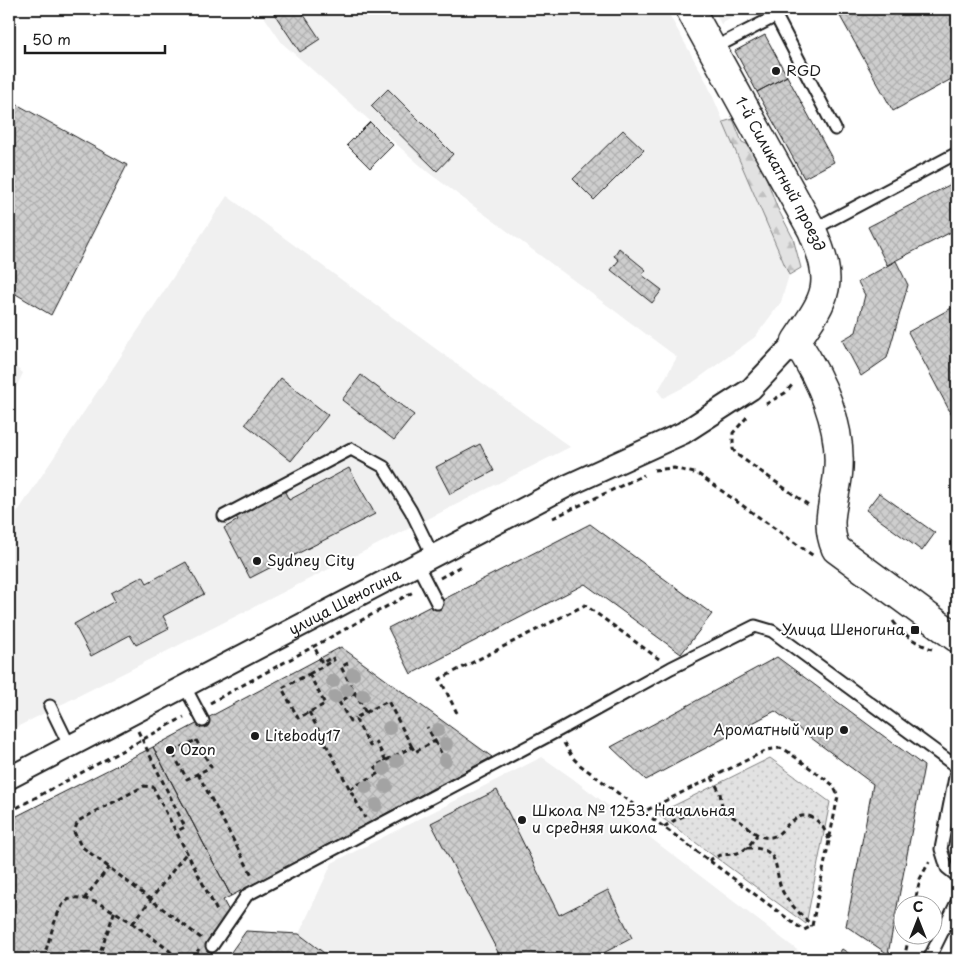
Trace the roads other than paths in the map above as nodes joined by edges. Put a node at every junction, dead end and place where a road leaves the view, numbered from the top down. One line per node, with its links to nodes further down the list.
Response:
1 (690, 9): 2 (street, 1-й Силикатный проезд)
2 (712, 49): 3 (lane); 5 (street, 1-й Силикатный проезд)
3 (835, 129)
4 (957, 153): 5 (lane)
5 (812, 230): 6 (street, 1-й Силикатный проезд)
6 (796, 341): 7 (street, 1-й Силикатный проезд); 11 (street)
7 (683, 433): 9 (street, улица Шеногина)
8 (224, 516): 9 (lane)
9 (425, 560): 10 (lane); 12 (street, улица Шеногина)
10 (437, 603)
11 (947, 645)
12 (185, 687): 14 (lane); 15 (street, улица Шеногина)
13 (50, 706): 15 (lane)
14 (203, 721)
15 (70, 747): 17 (street, улица Шеногина)
16 (957, 767): 18 (lane); 20 (lane)
17 (9, 778)
18 (957, 876)
19 (957, 902): 21 (lane)
20 (206, 945)
21 (929, 959)

